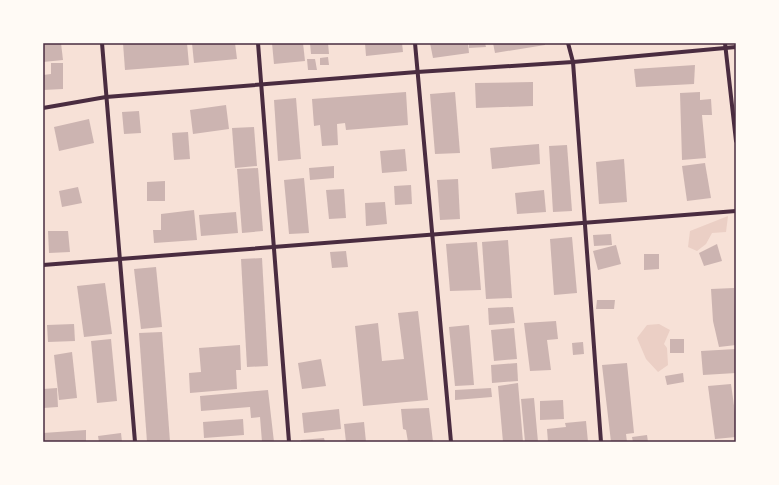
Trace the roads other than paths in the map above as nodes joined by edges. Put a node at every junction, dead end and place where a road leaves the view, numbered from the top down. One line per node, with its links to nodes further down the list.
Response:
1 (102, 43): 10 (street)
2 (258, 43): 9 (street)
3 (415, 43): 8 (street)
4 (568, 43): 7 (street)
5 (726, 45): 6 (street); 7 (street); 12 (street)
6 (736, 47)
7 (573, 62): 8 (street); 14 (street)
8 (417, 72): 9 (street); 15 (street)
9 (261, 85): 10 (street); 16 (street)
10 (106, 97): 11 (street); 17 (street)
11 (43, 108)
12 (736, 141)
13 (736, 211): 14 (street)
14 (584, 223): 15 (street); 22 (street)
15 (433, 234): 16 (street); 21 (street)
16 (273, 247): 17 (street); 20 (street)
17 (119, 257): 18 (street); 19 (street)
18 (43, 264)
19 (135, 442)
20 (289, 442)
21 (451, 442)
22 (601, 442)

